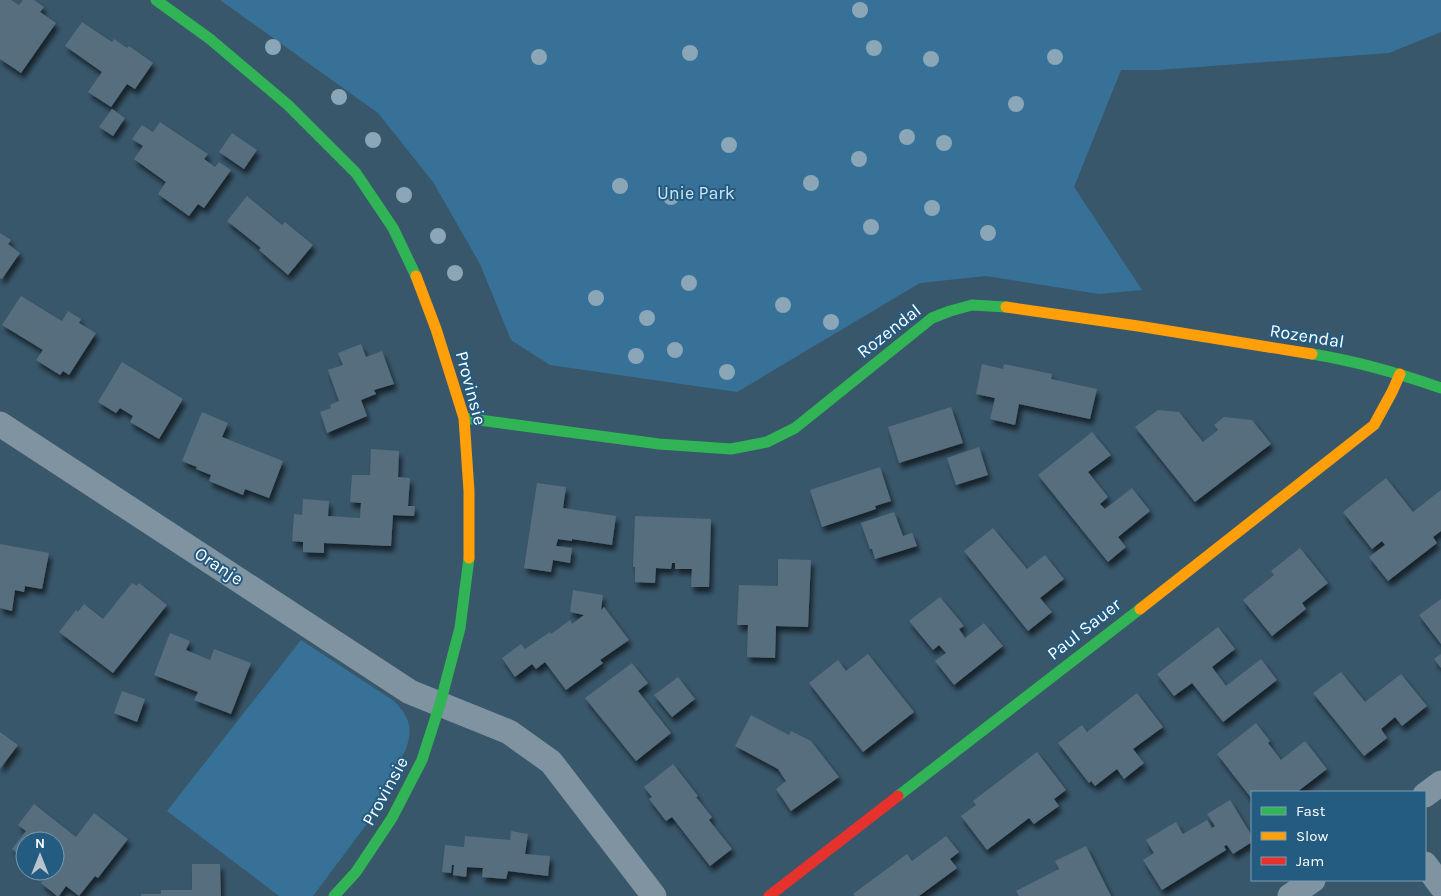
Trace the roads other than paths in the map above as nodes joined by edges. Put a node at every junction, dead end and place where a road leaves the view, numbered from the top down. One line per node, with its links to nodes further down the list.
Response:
1 (156, 0): 4 (street, Provinsie)
2 (1400, 374): 3 (street, Rozendal); 4 (street, Rozendal); 14 (street, Paul Sauer)
3 (1441, 388)
4 (464, 418): 6 (street, Provinsie)
5 (0, 424): 6 (street, Oranje)
6 (440, 704): 12 (street, Provinsie); 13 (street, Oranje)
7 (1441, 783): 8 (street)
8 (1426, 794)
9 (1426, 865): 11 (street)
10 (1312, 881): 15 (street)
11 (1441, 886)
12 (334, 896)
13 (654, 896)
14 (769, 896)
15 (1290, 896)

